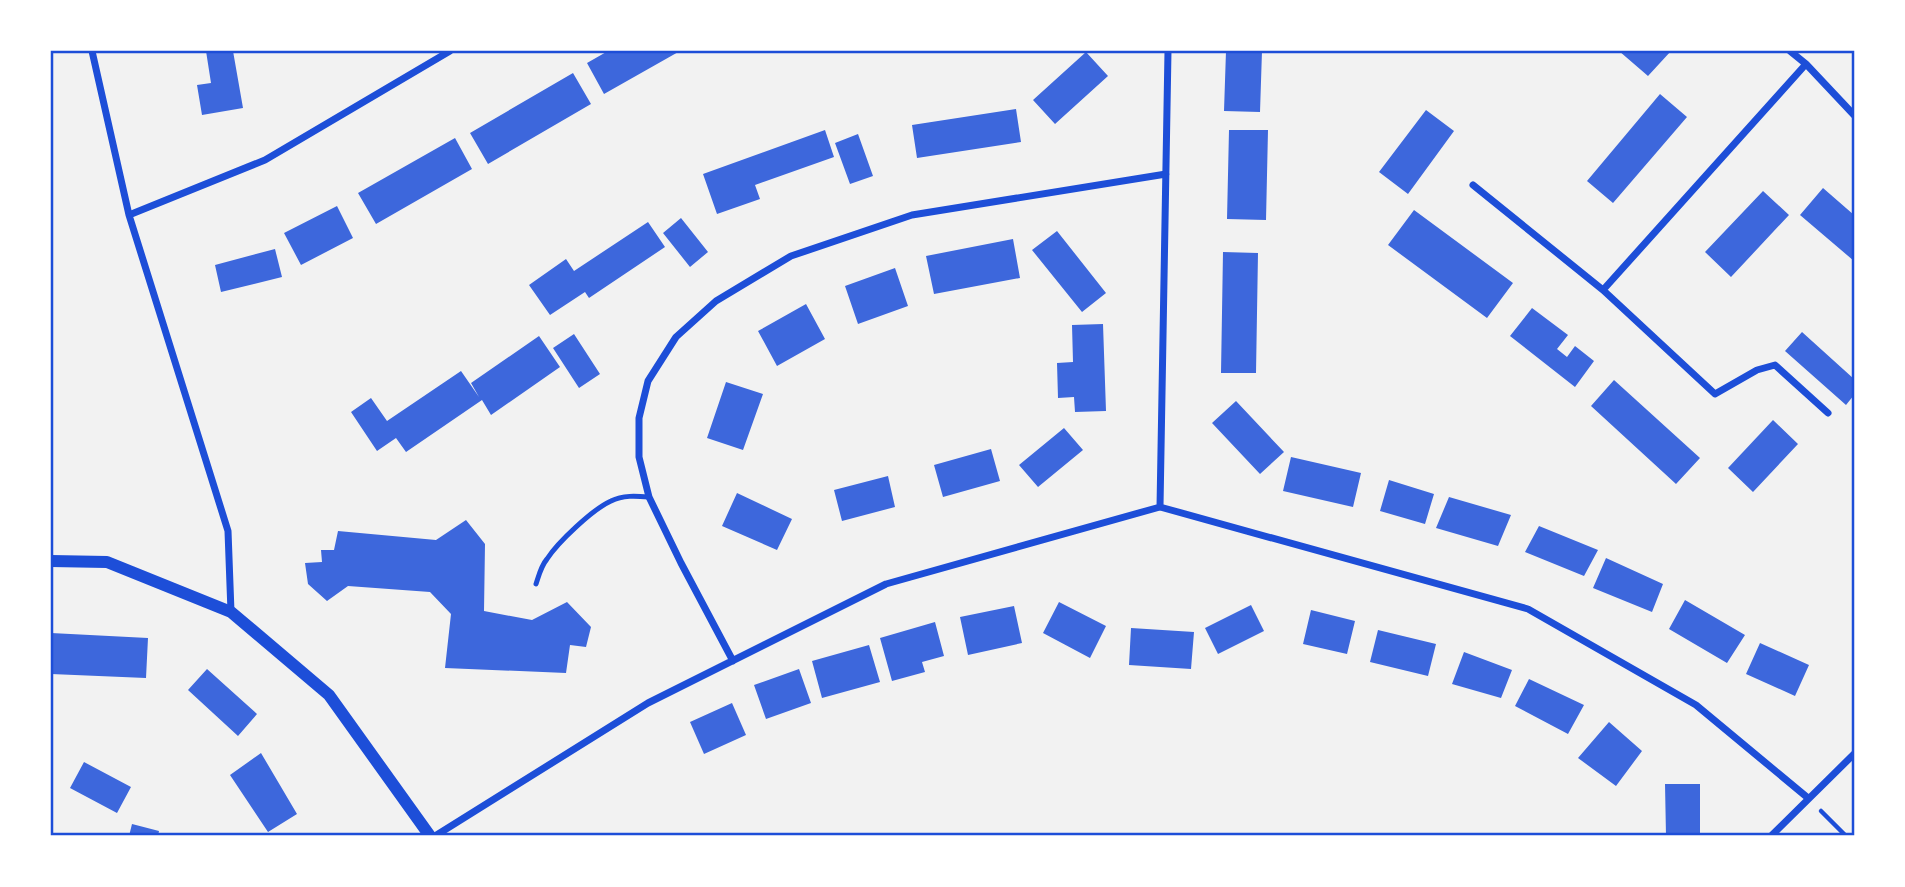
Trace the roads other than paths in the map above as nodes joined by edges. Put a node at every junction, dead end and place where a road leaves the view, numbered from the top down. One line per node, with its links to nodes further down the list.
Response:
1 (92, 51): 9 (street)
2 (450, 51): 9 (street)
3 (1168, 51): 7 (street)
4 (1790, 51): 5 (street)
5 (1805, 64): 6 (street); 10 (street)
6 (1854, 115)
7 (1166, 174): 12 (street); 13 (street)
8 (1473, 185): 10 (street)
9 (129, 215): 16 (street)
10 (1603, 290): 11 (street)
11 (1828, 413)
12 (649, 496): 15 (lane); 17 (street)
13 (1160, 507): 17 (street); 19 (street)
14 (51, 561): 16 (street)
15 (536, 584)
16 (231, 612): 20 (street)
17 (733, 660): 20 (street)
18 (1854, 754): 19 (street)
19 (1808, 798): 21 (street)
20 (432, 836)
21 (1771, 836)

